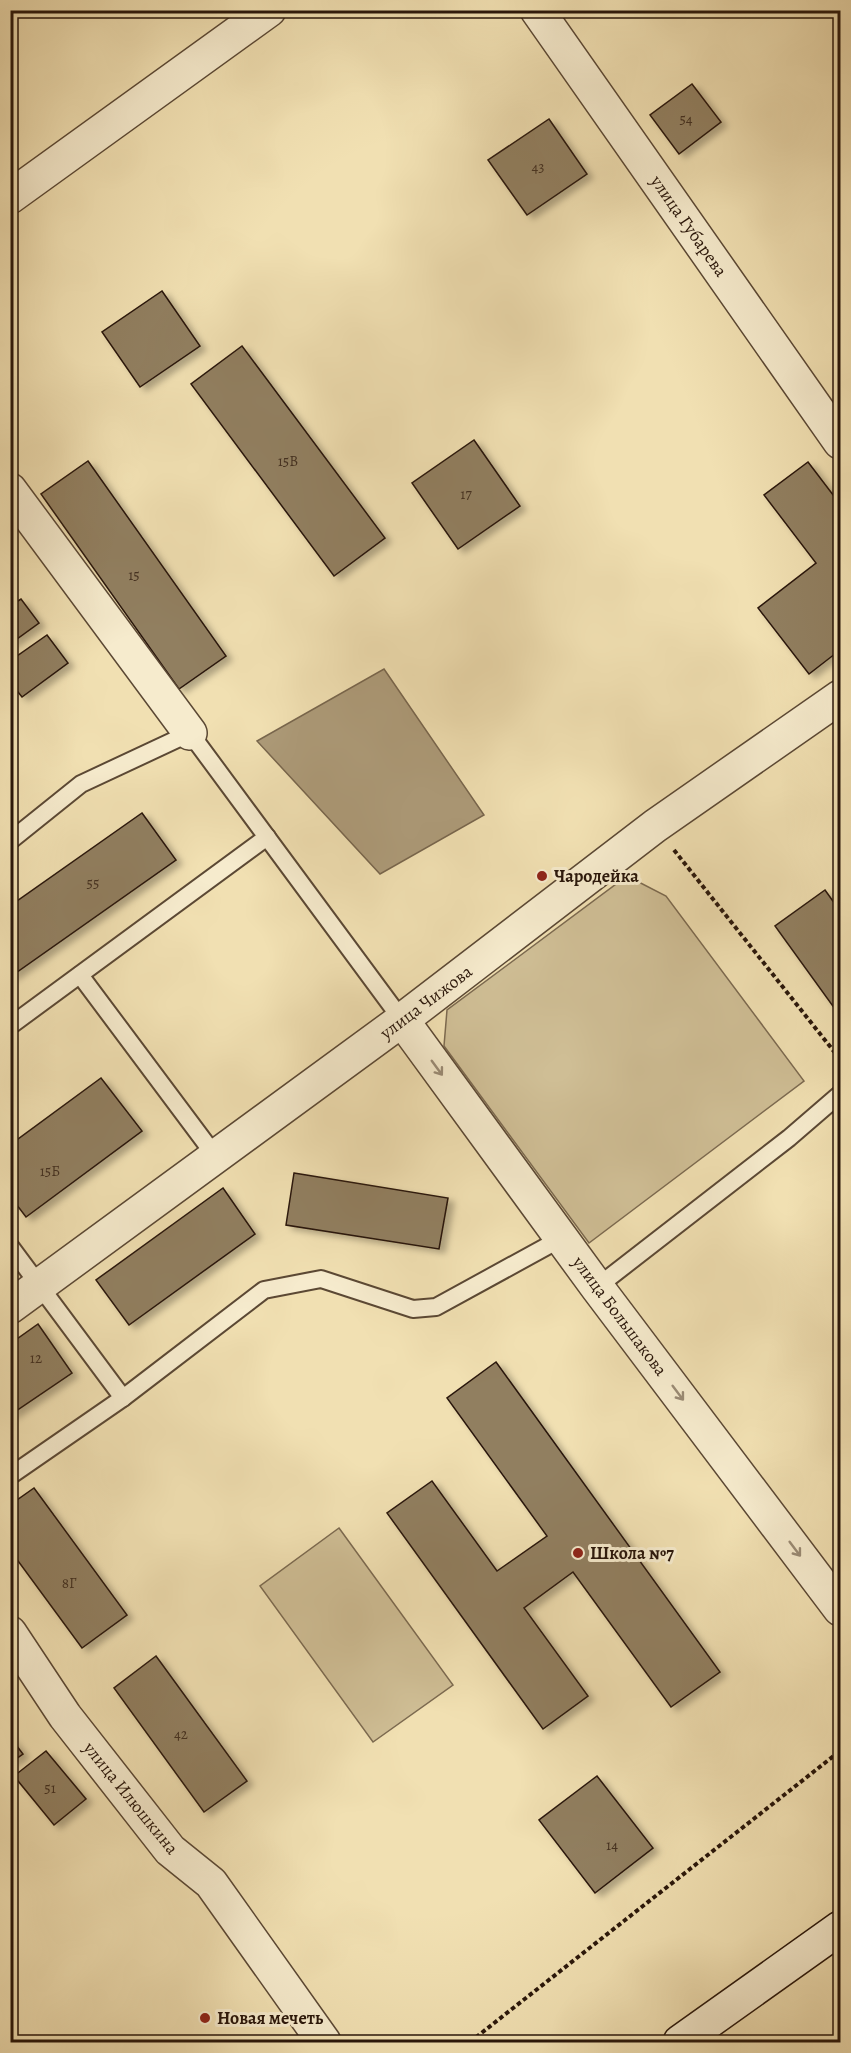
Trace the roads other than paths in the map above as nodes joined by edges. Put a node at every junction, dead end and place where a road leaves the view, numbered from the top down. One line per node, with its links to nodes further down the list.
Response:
1 (268, 10): 3 (street)
2 (537, 10): 4 (street, улица Губарева)
3 (10, 197)
4 (840, 442)
5 (10, 490): 7 (street)
6 (840, 697): 11 (street, улица Чижова)
7 (190, 733): 8 (lane); 9 (lane)
8 (267, 837): 10 (lane); 11 (lane)
9 (10, 841)
10 (80, 975): 12 (lane); 14 (lane)
11 (402, 1020): 14 (street, улица Чижова); 15 (street, улица Большакова, one-way to 15)
12 (10, 1026)
13 (840, 1094): 18 (lane)
14 (216, 1157): 17 (street, улица Чижова)
15 (562, 1238): 18 (street, улица Большакова); 20 (lane)
16 (10, 1246): 17 (lane)
17 (39, 1287): 19 (street, улица Чижова); 20 (lane)
18 (597, 1287): 22 (street, улица Большакова, one-way to 22)
19 (10, 1307)
20 (123, 1398): 21 (lane)
21 (10, 1476)
22 (840, 1609)
23 (10, 1634): 25 (street, улица Илюшкина)
24 (840, 1928): 26 (street)
25 (324, 2043)
26 (680, 2043)

